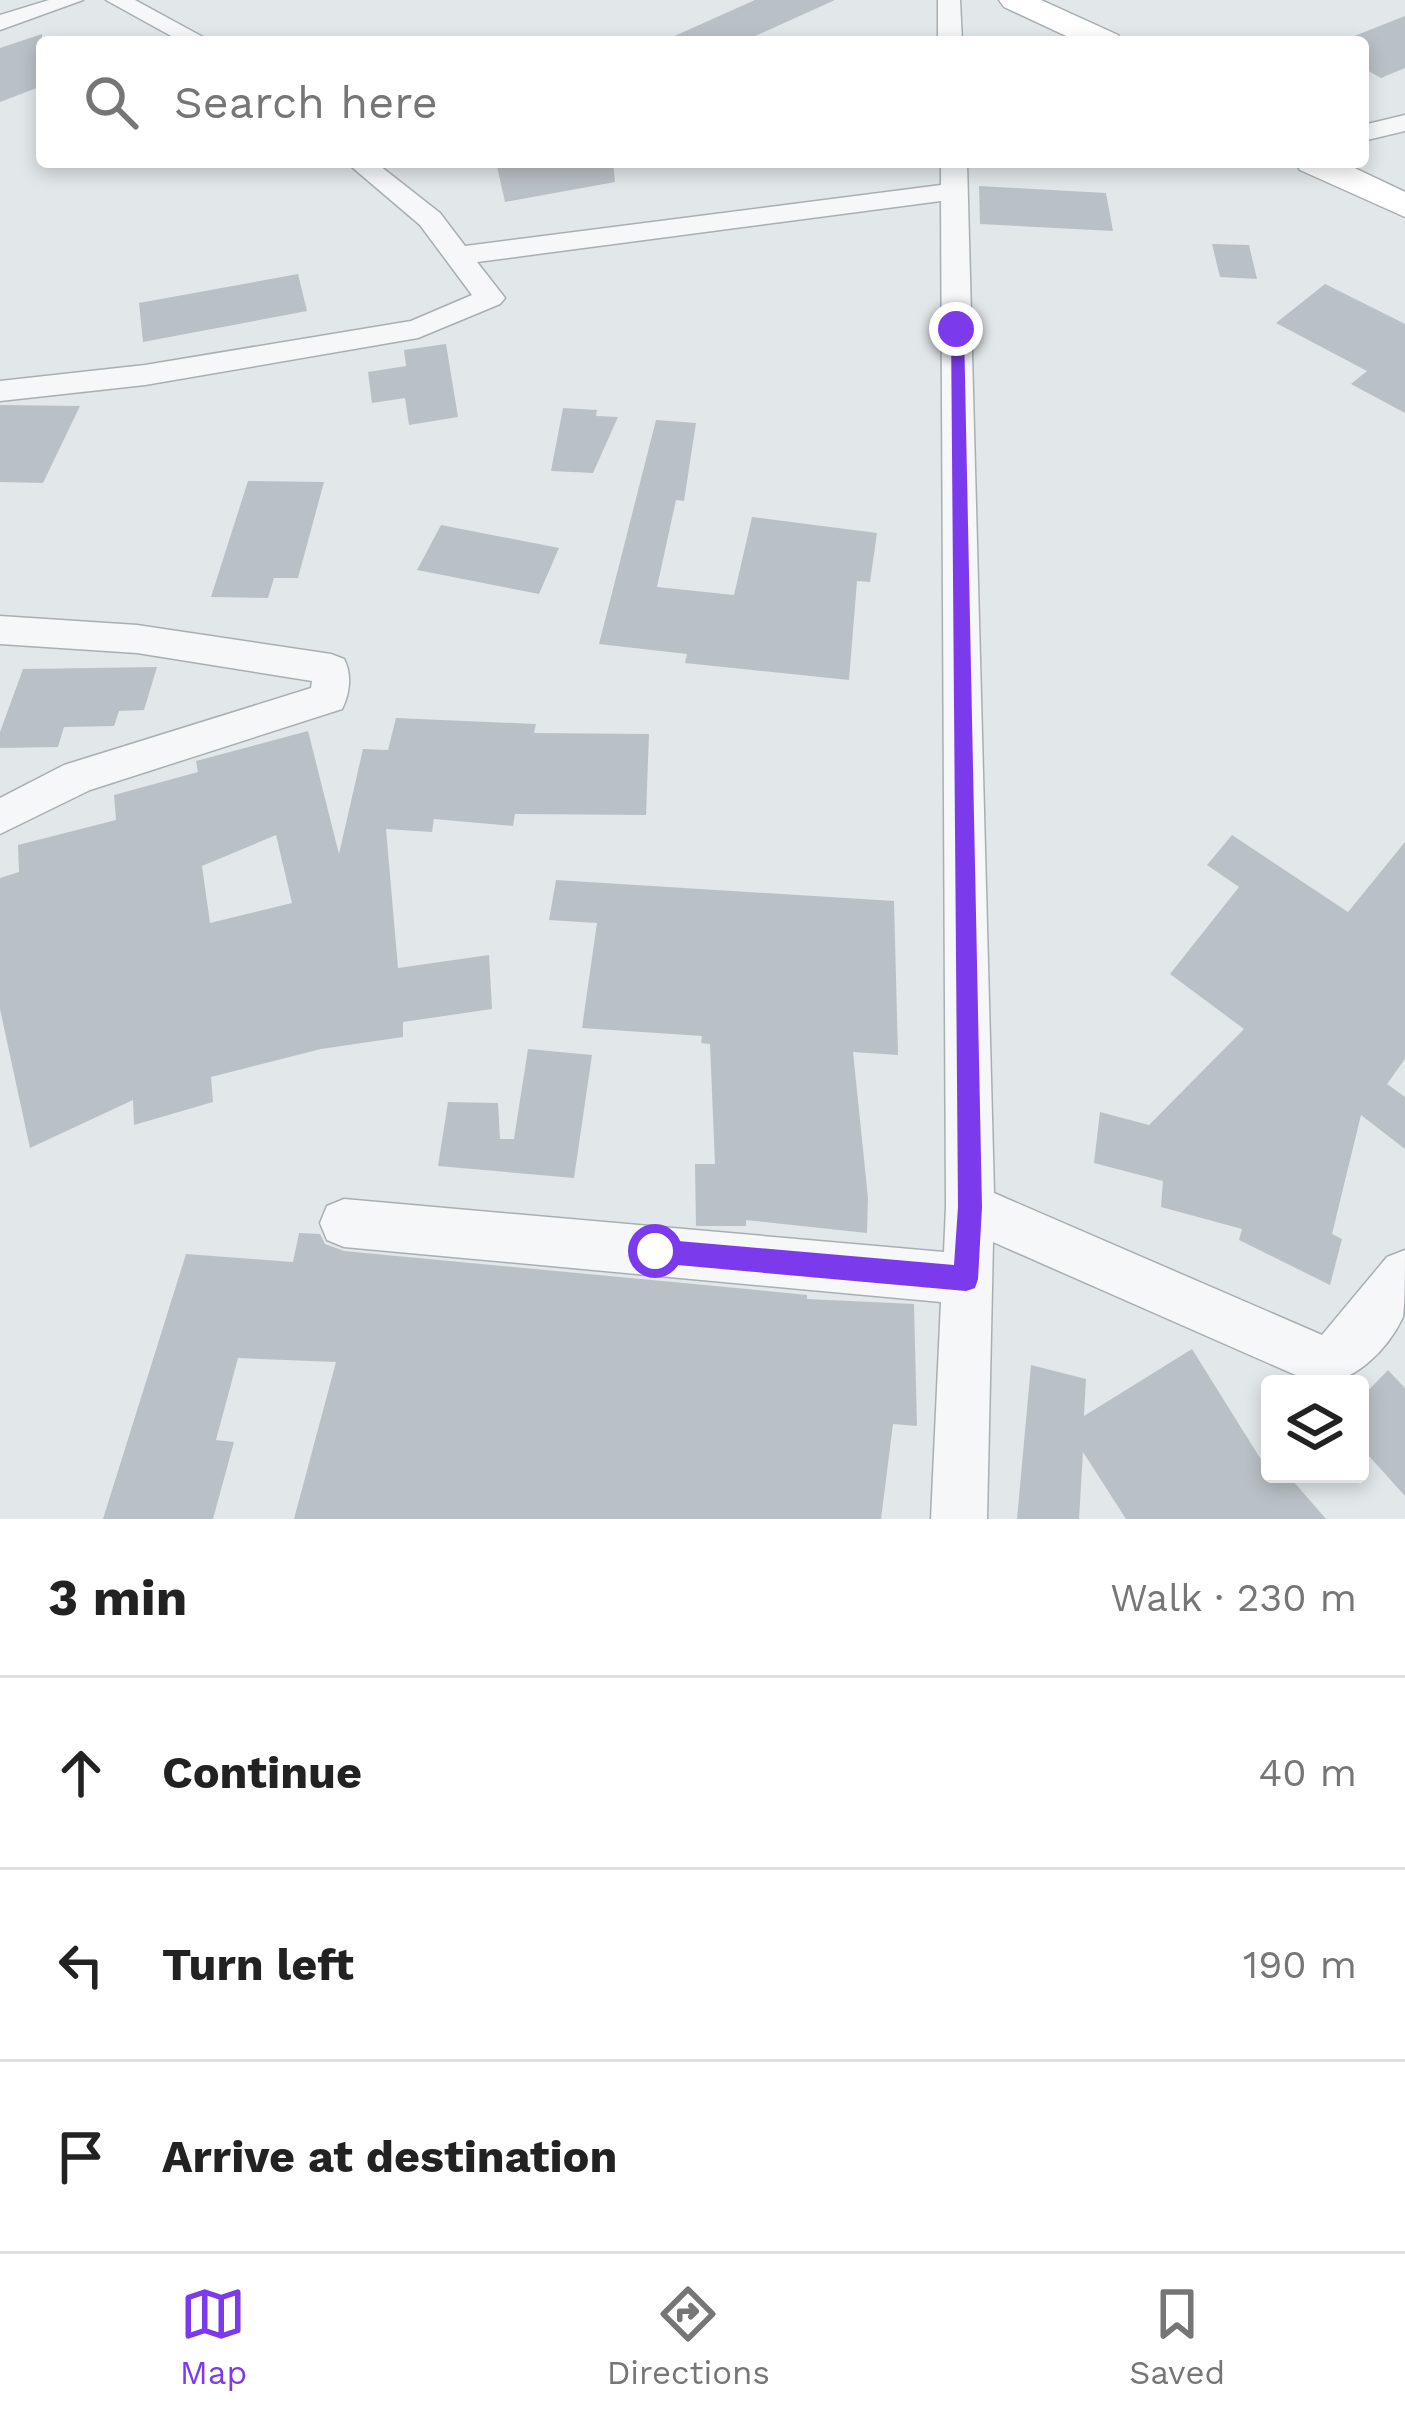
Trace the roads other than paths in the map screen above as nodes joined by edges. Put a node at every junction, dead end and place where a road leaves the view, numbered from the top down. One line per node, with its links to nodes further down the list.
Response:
1 (72, 0): 6 (street)
2 (118, 0): 7 (street)
3 (949, 0): 8 (street)
4 (975, 0): 9 (main road)
5 (1015, 0): 10 (main road)
6 (0, 23)
7 (188, 36)
8 (950, 36)
9 (1049, 36)
10 (1093, 36)
11 (1405, 123): 12 (street)
12 (1369, 132)
13 (1369, 165): 17 (main road)
14 (367, 168): 19 (street)
15 (1326, 168): 18 (main road)
16 (954, 176): 19 (street); 23 (street)
17 (1405, 182)
18 (1405, 206)
19 (457, 256): 20 (street)
20 (0, 391)
21 (0, 630): 22 (street)
22 (0, 817)
23 (970, 1207): 25 (street); 26 (street)
24 (344, 1223): 26 (street)
25 (1405, 1275)
26 (966, 1279): 27 (street)
27 (959, 1519)

